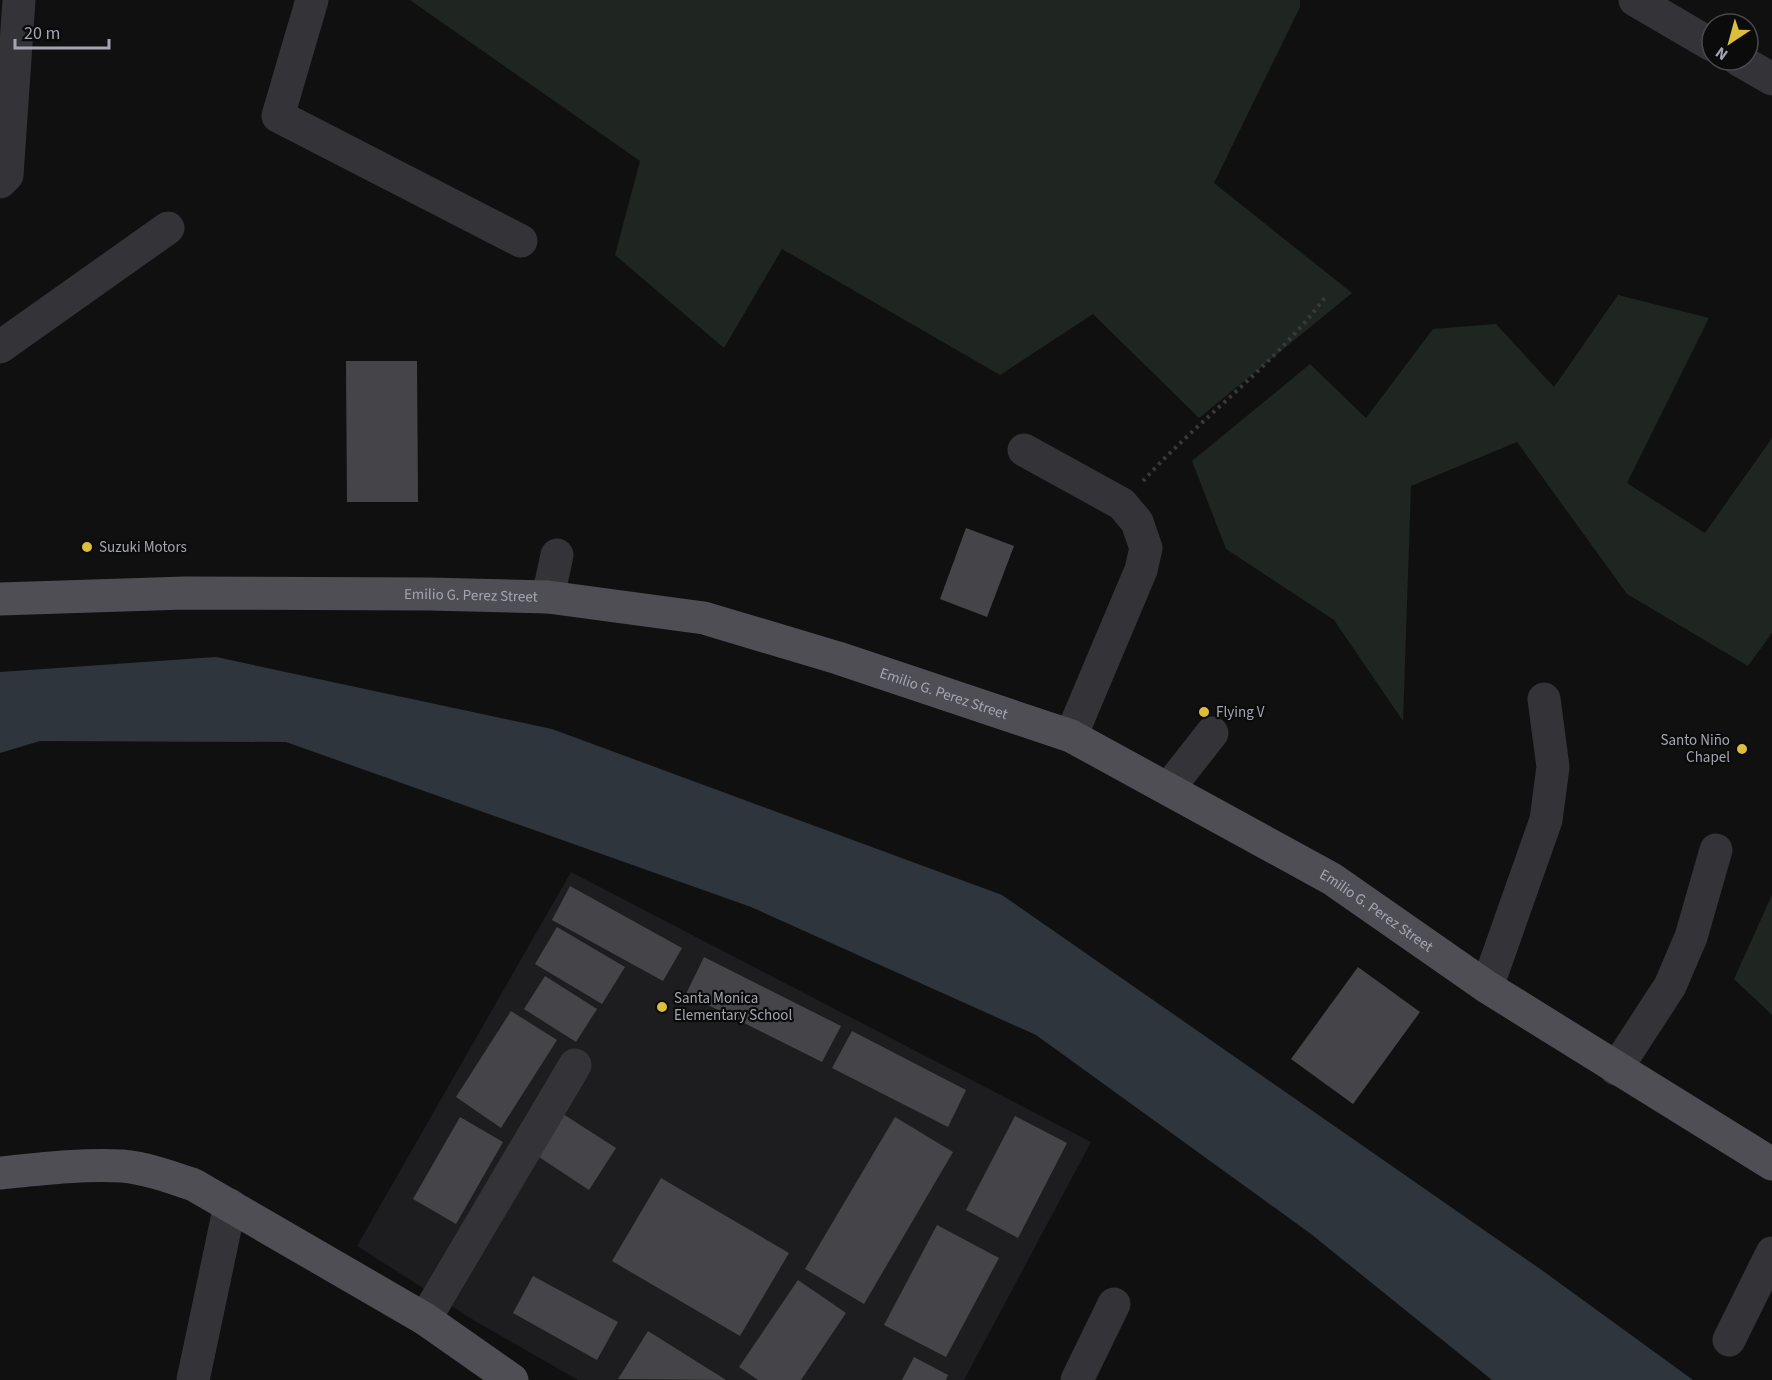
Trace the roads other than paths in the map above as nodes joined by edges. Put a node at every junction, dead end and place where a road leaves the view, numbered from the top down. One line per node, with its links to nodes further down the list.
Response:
1 (20, 0): 5 (street)
2 (312, 0): 7 (street)
3 (1651, 4): 4 (street)
4 (1700, 37)
5 (0, 182)
6 (168, 228): 8 (street)
7 (521, 241)
8 (0, 347)
9 (1024, 450): 15 (street)
10 (557, 555): 12 (street)
11 (1, 595): 12 (main road, Emilio G. Perez Street)
12 (548, 597): 15 (main road, Emilio G. Perez Street)
13 (1544, 699): 18 (street)
14 (1212, 733): 16 (street)
15 (1071, 736): 16 (main road, Emilio G. Perez Street)
16 (1168, 789): 18 (main road, Emilio G. Perez Street)
17 (1716, 850): 20 (street)
18 (1487, 987): 20 (main road, Emilio G. Perez Street)
19 (575, 1065): 26 (street)
20 (1616, 1069): 21 (main road, Emilio G. Perez Street)
21 (1772, 1164)
22 (0, 1173): 23 (main road)
23 (230, 1205): 26 (main road); 28 (street)
24 (1772, 1253): 27 (street)
25 (1114, 1304): 30 (street)
26 (424, 1319): 29 (main road)
27 (1730, 1340)
28 (193, 1380)
29 (512, 1380)
30 (1077, 1380)

